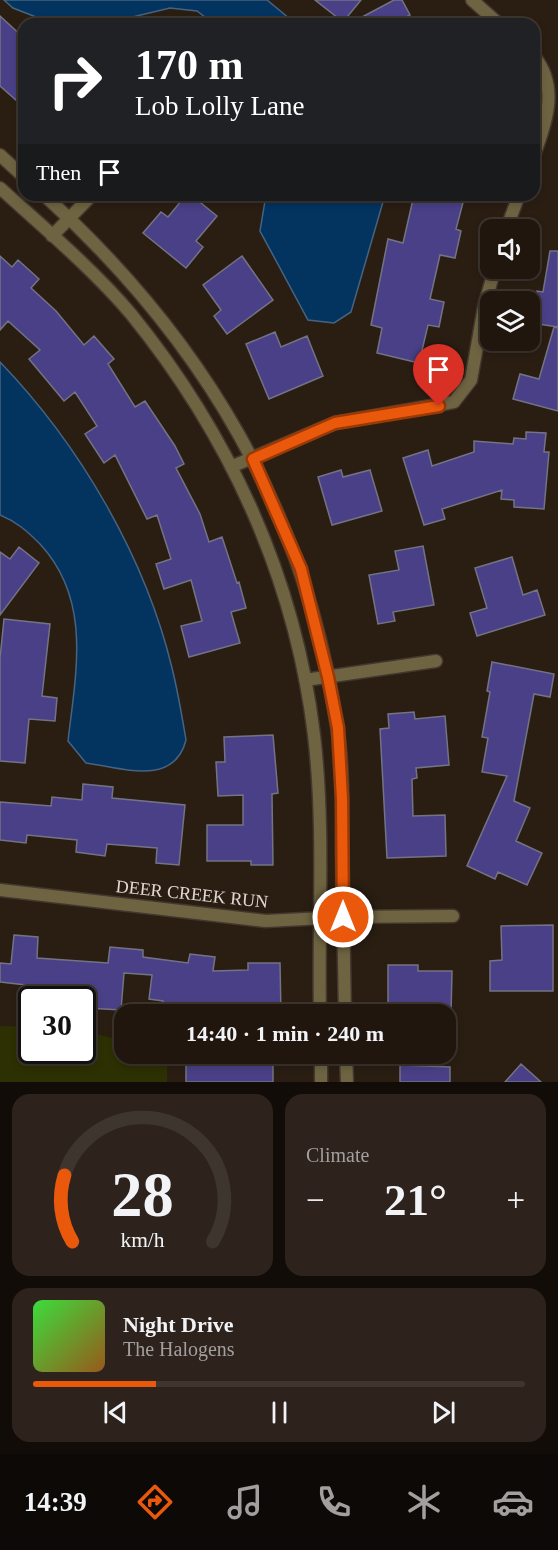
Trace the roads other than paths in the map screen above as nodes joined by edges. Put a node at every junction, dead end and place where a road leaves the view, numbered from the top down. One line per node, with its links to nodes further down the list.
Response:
1 (472, 0): 2 (street)
2 (492, 18)
3 (540, 62): 4 (street)
4 (540, 139)
5 (0, 155): 6 (street)
6 (18, 172)
7 (0, 188): 13 (street)
8 (51, 201): 11 (street)
9 (86, 201): 11 (street)
10 (517, 201): 12 (street)
11 (69, 217): 13 (street); 15 (street)
12 (510, 219)
13 (52, 236): 16 (street)
14 (492, 279): 15 (street)
15 (253, 459): 16 (street); 18 (street)
16 (233, 466): 19 (street)
17 (436, 660): 18 (street)
18 (328, 677): 19 (street); 22 (street)
19 (305, 680): 23 (street)
20 (0, 890): 23 (street, DEER CREEK RUN)
21 (453, 915): 22 (street, DEER CREEK RUN)
22 (343, 917): 23 (street, DEER CREEK RUN); 25 (street)
23 (321, 918): 24 (street)
24 (320, 1004)
25 (345, 1004)
26 (321, 1064): 28 (street)
27 (346, 1064): 29 (street)
28 (321, 1082)
29 (347, 1082)

